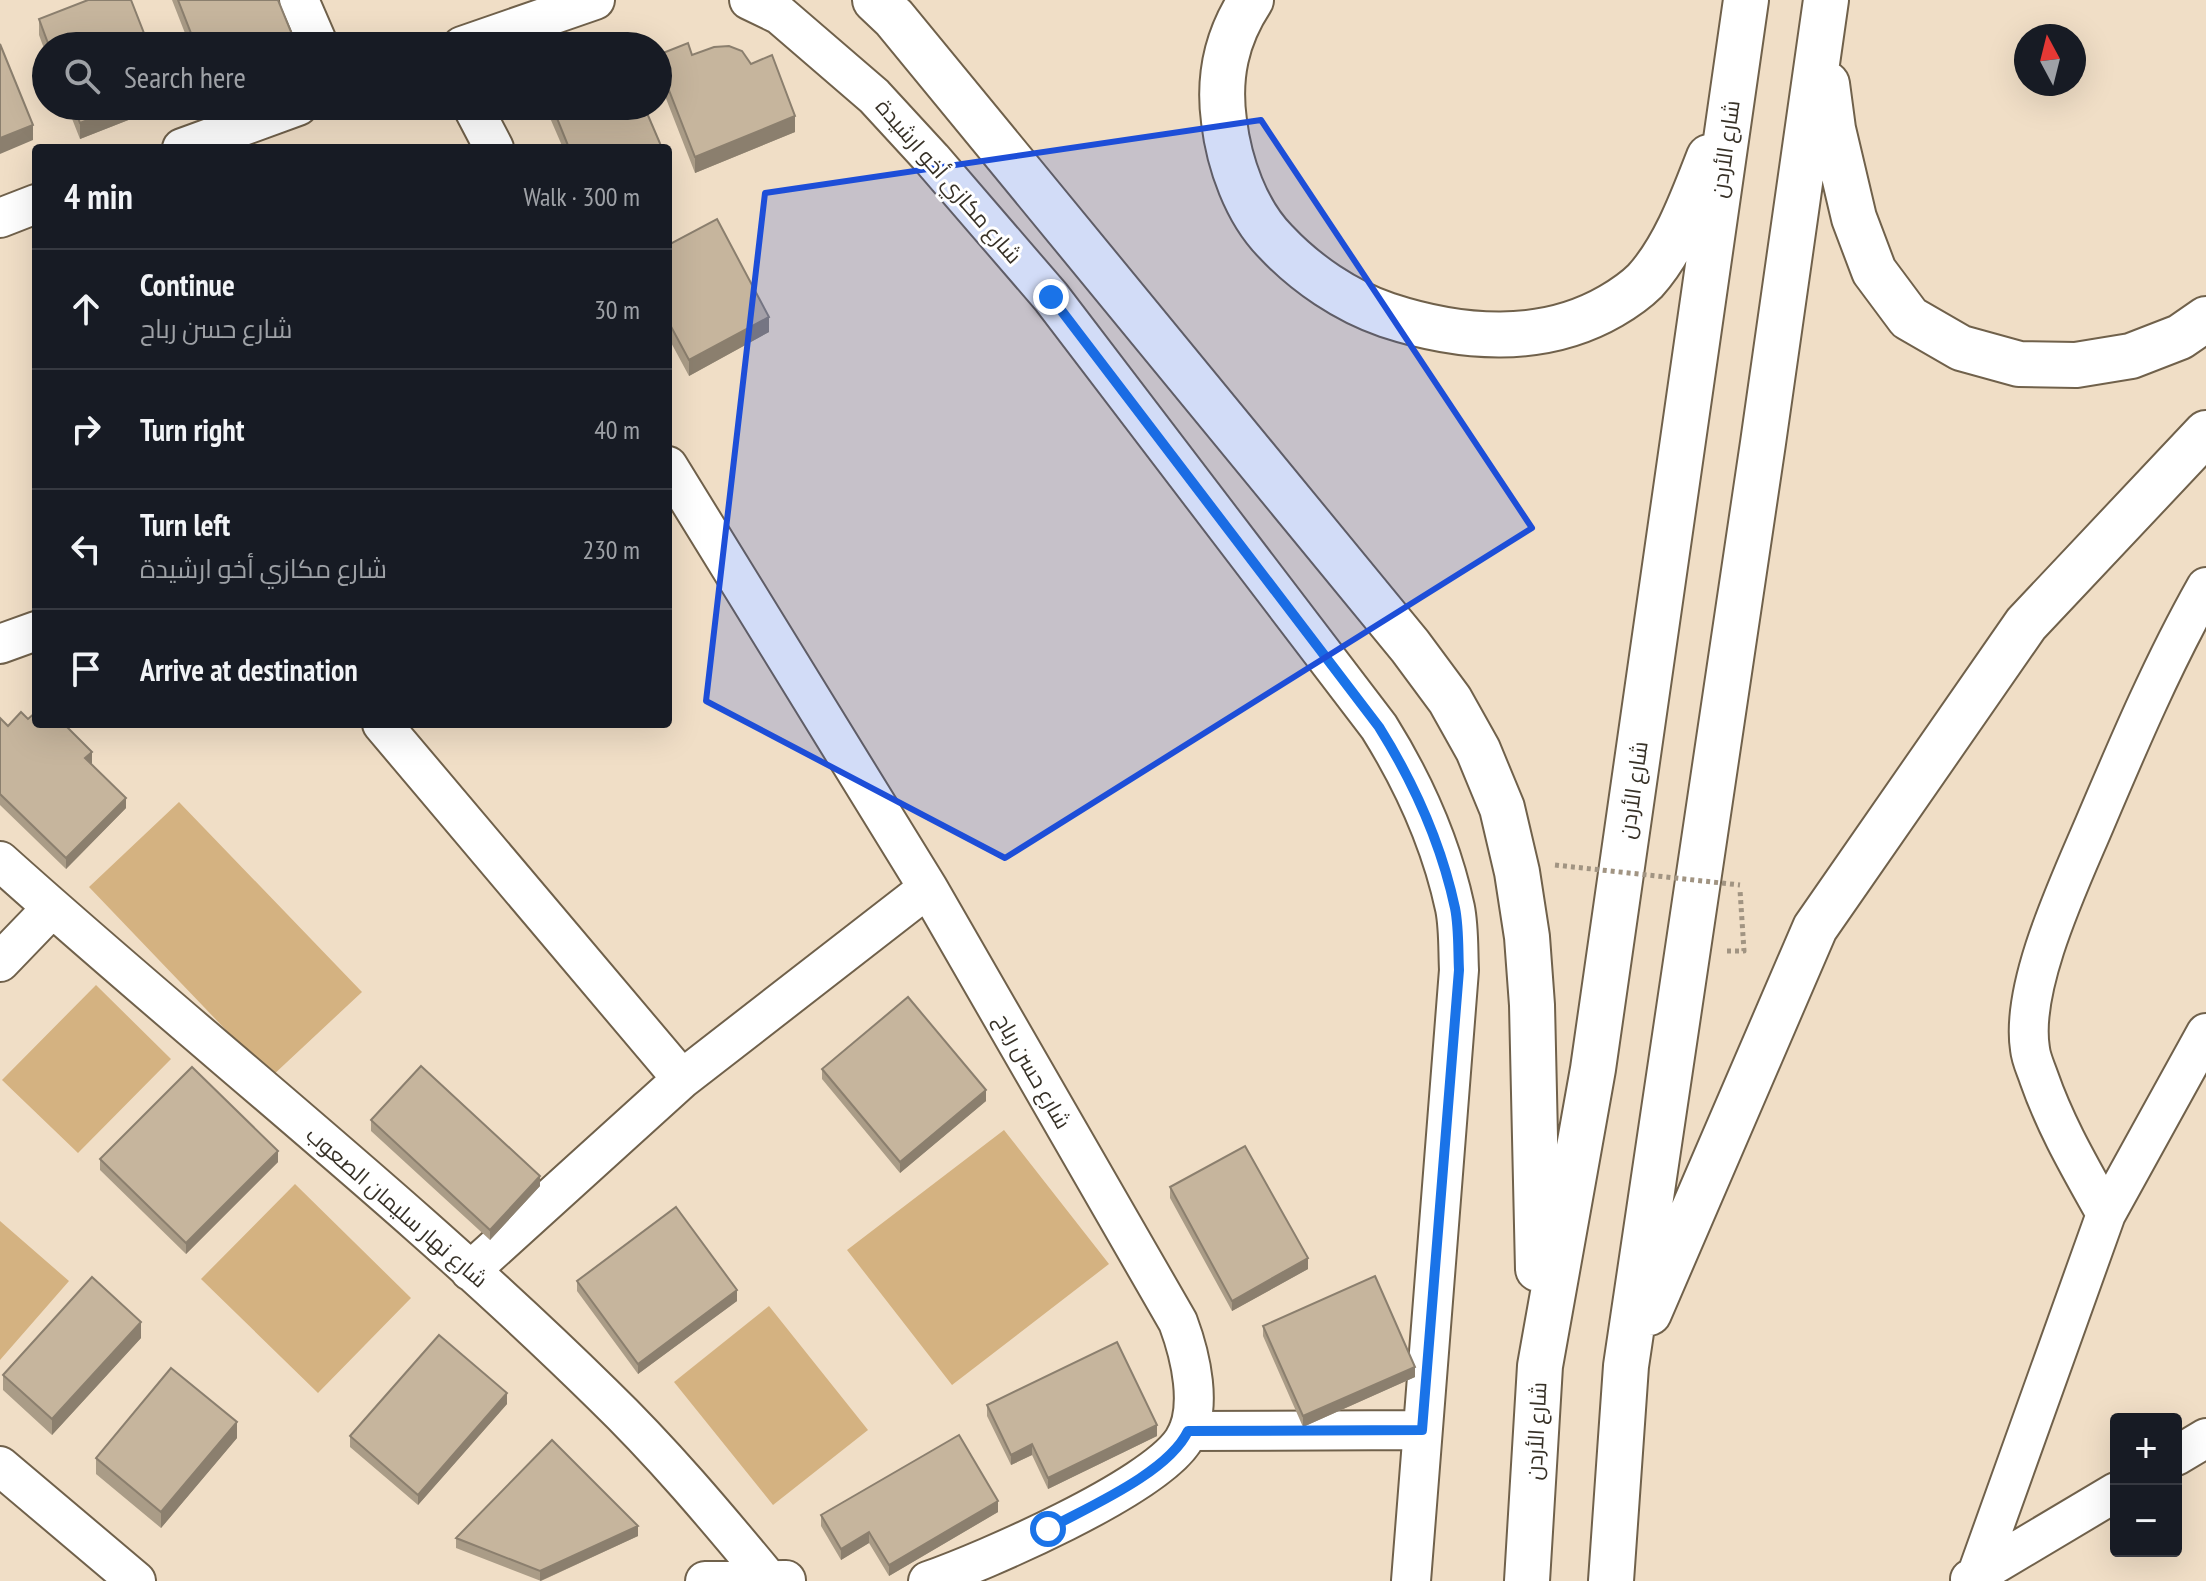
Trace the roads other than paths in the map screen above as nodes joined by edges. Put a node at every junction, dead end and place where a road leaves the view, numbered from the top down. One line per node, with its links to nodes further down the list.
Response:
1 (299, 0): 8 (street)
2 (595, 0): 9 (street)
3 (749, 0): 34 (street, شارع مكازي أخو ارشيدة)
4 (875, 0): 32 (highway)
5 (1251, 0): 10 (highway)
6 (1746, 0): 10 (highway, شارع الأردن)
7 (1823, 17): 17 (highway); 33 (highway)
8 (313, 32)
9 (502, 32)
10 (1733, 95): 32 (highway, شارع الأردن)
11 (259, 120): 13 (street)
12 (479, 120): 14 (street)
13 (193, 144)
14 (492, 144)
15 (32, 206): 16 (street)
16 (0, 218)
17 (2206, 319)
18 (2206, 433): 33 (highway)
19 (672, 472): 25 (street, شارع حسن رباح)
20 (2206, 587): 30 (street)
21 (32, 632): 22 (street)
22 (0, 644)
23 (385, 728): 29 (street)
24 (0, 861): 26 (street, شارع نهار سليمان الصعوب)
25 (928, 888): 29 (street); 35 (street, شارع حسن رباح)
26 (52, 908): 27 (street); 31 (street, شارع نهار سليمان الصعوب)
27 (0, 962)
28 (2206, 1033): 30 (street)
29 (682, 1079): 31 (street)
30 (2106, 1214): 40 (street)
31 (470, 1271): 41 (street, شارع نهار سليمان الصعوب)
32 (1540, 1366): 46 (highway, شارع الأردن)
33 (1626, 1366): 47 (highway)
34 (1422, 1430): 35 (street); 45 (street, شارع مكازي أخو ارشيدة)
35 (1188, 1431): 44 (street)
36 (2206, 1438): 37 (street)
37 (2182, 1452)
38 (0, 1466): 42 (street)
39 (2110, 1496): 40 (street)
40 (1972, 1578)
41 (781, 1580): 43 (street)
42 (136, 1581)
43 (705, 1581)
44 (928, 1581)
45 (1411, 1581)
46 (1527, 1581)
47 (1611, 1581)

